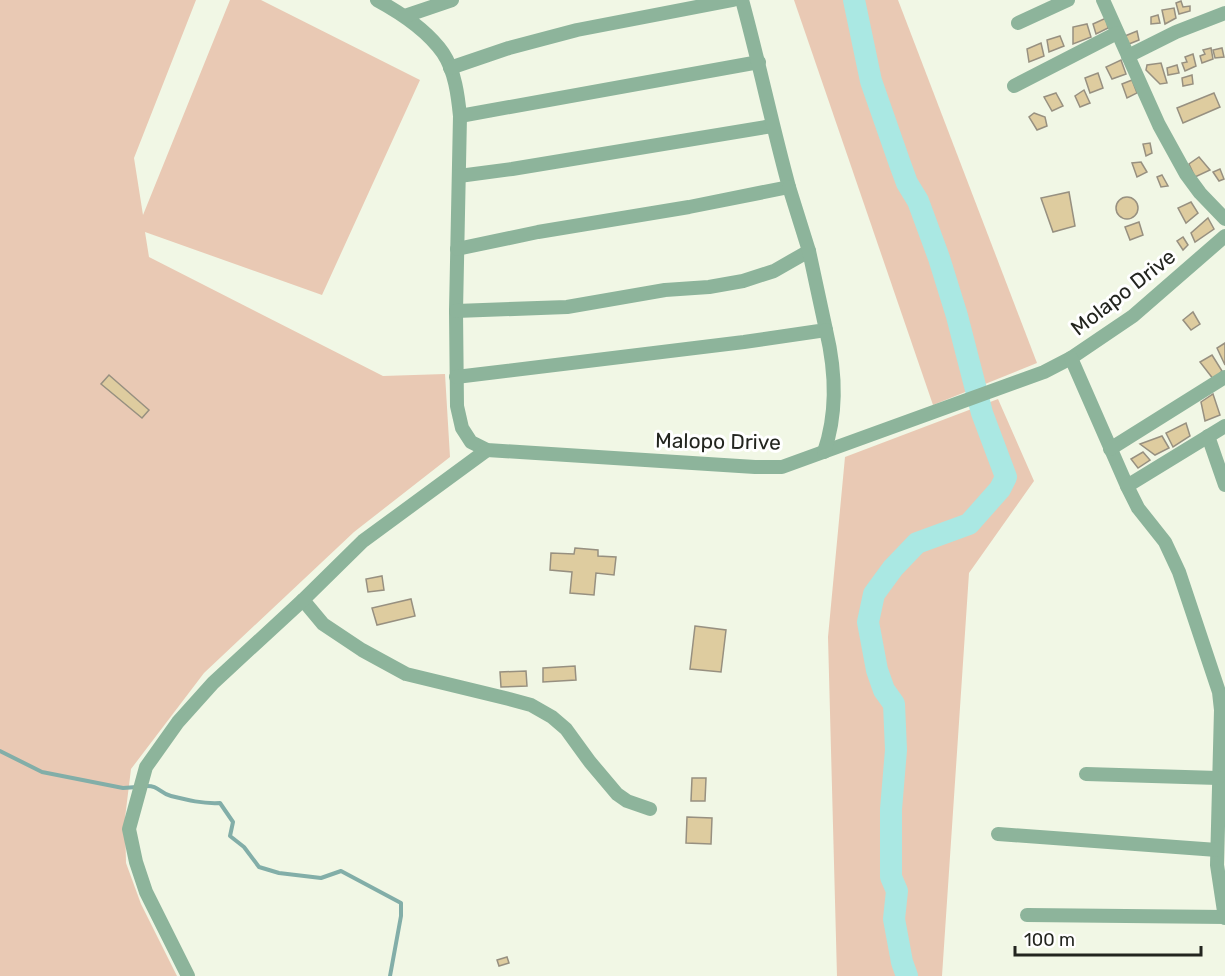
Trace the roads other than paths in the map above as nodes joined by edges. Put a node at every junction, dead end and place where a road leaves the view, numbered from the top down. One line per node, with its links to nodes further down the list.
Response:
1 (377, 0): 8 (street)
2 (452, 0): 8 (street)
3 (733, 0): 13 (street)
4 (742, 0): 12 (street)
5 (1068, 0): 9 (street)
6 (1104, 0): 10 (street)
7 (1225, 13): 11 (street)
8 (405, 16): 13 (street)
9 (1018, 23)
10 (1117, 33): 11 (street); 14 (street)
11 (1128, 56): 19 (street)
12 (759, 62): 15 (street); 16 (street)
13 (450, 68): 15 (street)
14 (1014, 86)
15 (460, 116): 17 (street)
16 (772, 126): 17 (street); 18 (street)
17 (459, 176): 21 (street)
18 (789, 187): 21 (street); 22 (street)
19 (1225, 219)
20 (1225, 236): 25 (street, Molapo Drive)
21 (457, 249): 23 (street)
22 (809, 251): 23 (street); 24 (street)
23 (456, 311): 26 (street)
24 (826, 330): 26 (street); 33 (street)
25 (1071, 358): 28 (street, Molapo Drive); 31 (street)
26 (456, 377): 32 (street)
27 (1225, 377): 31 (street)
28 (1008, 386): 33 (street, Malopo Drive)
29 (1225, 426): 30 (street)
30 (1208, 436): 34 (street); 35 (street)
31 (1110, 449): 35 (street)
32 (487, 450): 33 (street, Malopo Drive); 36 (street)
33 (824, 452)
34 (1225, 484)
35 (1127, 486): 38 (street)
36 (303, 600): 39 (street); 44 (street)
37 (1086, 774): 38 (street)
38 (1218, 778): 41 (street)
39 (650, 809)
40 (998, 834): 41 (street)
41 (1217, 850): 43 (street)
42 (1027, 915): 43 (street)
43 (1225, 917)
44 (188, 976)

